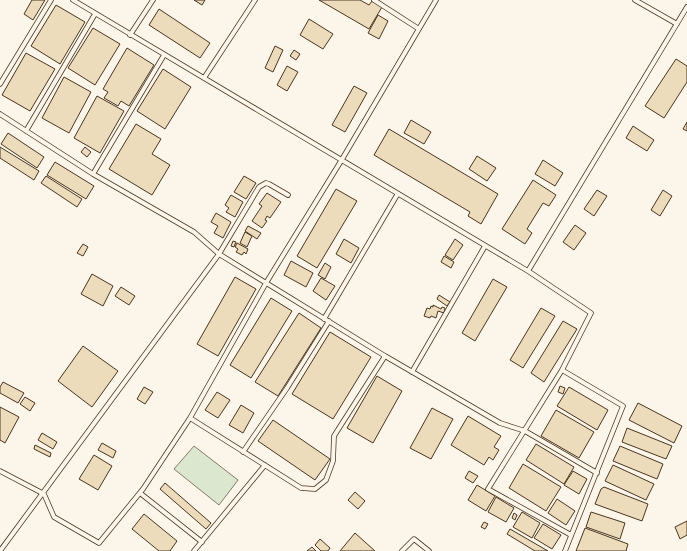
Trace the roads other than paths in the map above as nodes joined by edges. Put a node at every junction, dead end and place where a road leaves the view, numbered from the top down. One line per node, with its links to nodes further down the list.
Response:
1 (51, 0): 15 (lane)
2 (72, 0): 9 (lane)
3 (153, 0): 12 (lane)
4 (255, 0): 14 (lane)
5 (374, 0): 11 (lane)
6 (436, 0): 11 (lane)
7 (635, 0): 10 (lane)
8 (687, 7): 10 (lane)
9 (95, 14): 12 (lane); 17 (lane)
10 (677, 24): 24 (lane)
11 (419, 28): 18 (lane)
12 (130, 35): 13 (lane)
13 (164, 55): 14 (lane); 19 (lane)
14 (204, 78): 18 (lane)
15 (0, 84)
16 (0, 114): 17 (lane)
17 (26, 131): 19 (lane)
18 (341, 161): 21 (lane); 25 (lane)
19 (93, 174): 23 (lane)
20 (288, 195): 23 (lane)
21 (397, 195): 22 (lane); 26 (lane)
22 (485, 246): 24 (lane); 30 (lane)
23 (219, 254): 25 (lane); 38 (lane)
24 (528, 271): 29 (lane)
25 (266, 283): 26 (lane); 31 (lane)
26 (324, 319): 27 (lane)
27 (329, 321): 28 (lane); 33 (lane)
28 (385, 356): 30 (lane); 34 (lane)
29 (562, 370): 32 (lane); 36 (lane)
30 (412, 372): 32 (lane)
31 (190, 418): 33 (lane); 37 (lane)
32 (525, 431): 36 (lane); 39 (lane)
33 (243, 452): 34 (lane)
34 (264, 465): 40 (lane)
35 (0, 471): 38 (lane)
36 (597, 473): 39 (lane)
37 (140, 493): 38 (lane); 40 (lane)
38 (44, 494): 41 (lane)
39 (571, 535): 45 (lane)
40 (202, 542): 42 (lane)
41 (0, 551)
42 (194, 551)
43 (402, 551): 44 (lane)
44 (428, 551)
45 (565, 551)

